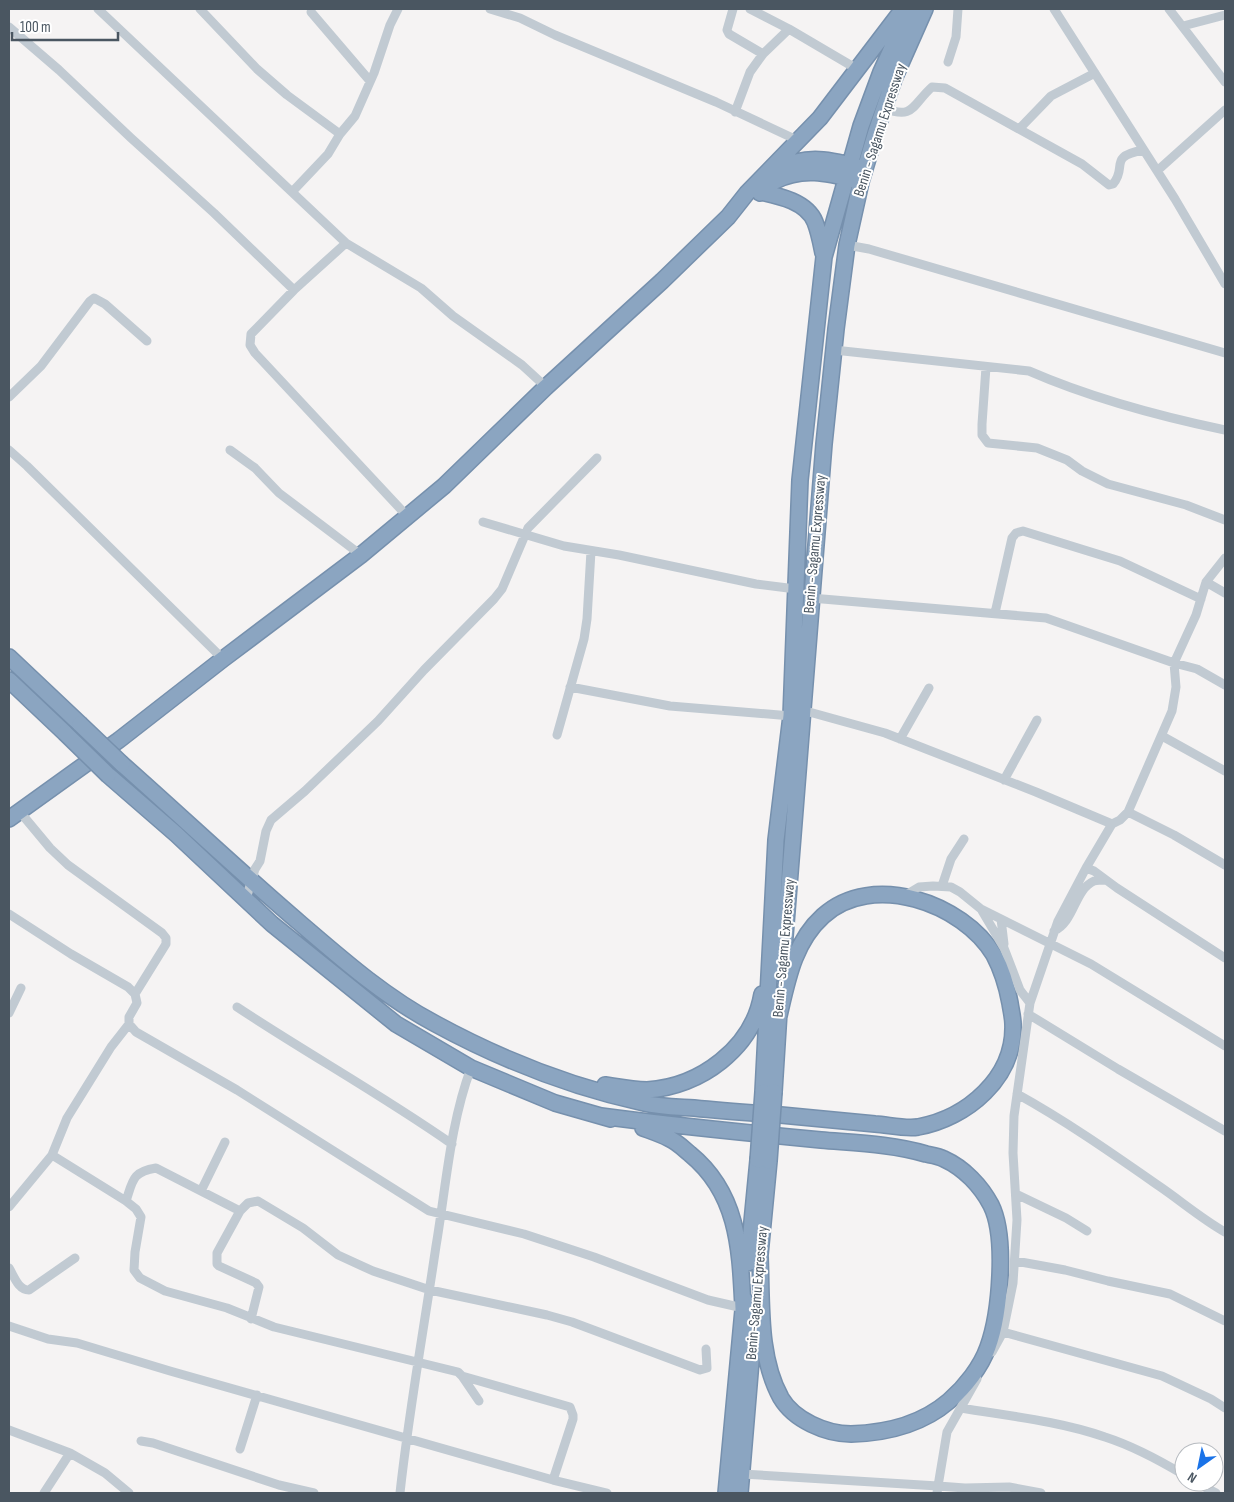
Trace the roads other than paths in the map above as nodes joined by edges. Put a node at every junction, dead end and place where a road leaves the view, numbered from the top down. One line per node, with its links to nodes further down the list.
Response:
1 (98, 9): 35 (street)
2 (200, 9): 28 (street)
3 (398, 9): 22 (street)
4 (490, 9): 26 (street)
5 (733, 9): 18 (street)
6 (750, 9): 17 (street)
7 (903, 9): 20 (highway)
8 (909, 9): 31 (highway)
9 (925, 9): 24 (highway, Benin - Sagamu Expressway)
10 (958, 9): 19 (street)
11 (1054, 9): 21 (street)
12 (1169, 9): 15 (street)
13 (311, 12): 22 (street)
14 (1225, 15): 15 (street)
15 (1182, 26): 23 (street)
16 (9, 27): 42 (street)
17 (789, 29): 18 (street); 20 (street)
18 (763, 54): 26 (street)
19 (948, 62)
20 (857, 70): 29 (highway)
21 (1095, 73): 27 (street); 30 (street)
22 (370, 81): 28 (street)
23 (1225, 82)
24 (884, 108): 27 (street); 34 (highway, Benin - Sagamu Expressway)
25 (1225, 110): 32 (street)
26 (736, 112): 29 (street)
27 (1019, 129): 30 (street)
28 (340, 134): 35 (street)
29 (799, 142): 33 (highway)
30 (1143, 150): 32 (street)
31 (847, 171): 33 (highway); 34 (highway); 36 (highway); 40 (highway)
32 (1157, 171): 41 (street)
33 (768, 173): 37 (highway)
34 (862, 176): 39 (highway, Benin - Sagamu Expressway)
35 (292, 192): 38 (street)
36 (761, 192): 37 (highway); 40 (highway)
37 (728, 217): 47 (highway)
38 (346, 243): 42 (street); 47 (street)
39 (847, 245): 44 (highway, Benin - Sagamu Expressway); 45 (street)
40 (824, 257): 61 (highway)
41 (1225, 284)
42 (294, 290): 53 (street)
43 (147, 341): 48 (street)
44 (834, 350): 46 (street); 63 (highway, Benin - Sagamu Expressway)
45 (1225, 354)
46 (986, 367): 49 (street); 54 (street)
47 (546, 387): 53 (highway)
48 (9, 397)
49 (1225, 430)
50 (9, 450): 67 (street)
51 (230, 450): 58 (street)
52 (597, 458): 56 (street)
53 (408, 517): 58 (highway)
54 (1225, 520)
55 (483, 522): 56 (street)
56 (524, 535): 57 (street); 86 (street)
57 (591, 551): 61 (street); 71 (street)
58 (361, 555): 67 (highway)
59 (1225, 558): 60 (street)
60 (1206, 582): 62 (street); 64 (street)
61 (796, 589): 73 (highway)
62 (1225, 593)
63 (811, 598): 65 (street); 73 (highway, Benin - Sagamu Expressway)
64 (1201, 599): 65 (street); 68 (street)
65 (995, 613): 68 (street)
66 (9, 657): 86 (highway, bridge)
67 (223, 659): 81 (highway)
68 (1174, 662): 70 (street); 76 (street)
69 (9, 680): 90 (highway, bridge)
70 (1225, 685)
71 (570, 687): 73 (street); 75 (street)
72 (929, 688): 77 (street)
73 (797, 713): 77 (street); 95 (highway); 105 (highway, Benin - Sagamu Expressway)
74 (1037, 720): 79 (street)
75 (556, 736)
76 (1162, 736): 78 (street); 80 (street)
77 (900, 739): 79 (street)
78 (1225, 771)
79 (1004, 780): 82 (street)
80 (1128, 812): 82 (street); 84 (street)
81 (14, 815): 100 (street)
82 (1112, 824): 85 (street)
83 (964, 839): 88 (street)
84 (1225, 865)
85 (1086, 868): 87 (street); 94 (street)
86 (252, 880): 90 (street); 109 (highway)
87 (1106, 880): 94 (street); 98 (street)
88 (942, 886): 89 (street); 91 (street)
89 (904, 896): 105 (highway); 109 (highway)
90 (246, 899): 108 (highway)
91 (981, 909): 93 (street); 97 (street)
92 (9, 914): 100 (street)
93 (1001, 920): 96 (street); 97 (street)
94 (1054, 931): 96 (street)
95 (771, 936): 109 (highway); 110 (highway)
96 (1050, 943): 101 (street); 107 (street)
97 (1004, 948): 101 (street)
98 (1225, 958)
99 (22, 988): 103 (street)
100 (135, 994): 106 (street)
101 (1030, 1004): 104 (street)
102 (237, 1007): 115 (street)
103 (9, 1013)
104 (1028, 1014): 111 (street); 113 (street)
105 (778, 1020): 110 (highway, Benin - Sagamu Expressway)
106 (129, 1024): 116 (street); 123 (street)
107 (1225, 1046)
108 (471, 1068): 112 (highway); 115 (street)
109 (558, 1079)
110 (768, 1092): 117 (highway, bridge)
111 (1017, 1094): 119 (street); 125 (street)
112 (601, 1116): 126 (highway); 131 (highway)
113 (1225, 1131)
114 (225, 1142): 118 (street)
115 (452, 1144): 123 (street)
116 (52, 1155): 120 (street); 121 (street)
117 (763, 1161): 126 (highway, Benin-Sagamu Expressway); 131 (highway)
118 (201, 1192): 120 (street); 122 (street)
119 (1016, 1194): 124 (street); 128 (street)
120 (126, 1201): 132 (street)
121 (9, 1207)
122 (240, 1211): 130 (street); 132 (street)
123 (442, 1214): 130 (street); 131 (street)
124 (1087, 1231)
125 (1225, 1232)
126 (760, 1257): 149 (highway, Benin-Sagamu Expressway)
127 (75, 1258): 129 (street)
128 (1015, 1262): 133 (street); 135 (street)
129 (9, 1268)
130 (430, 1290): 136 (street); 137 (street)
131 (743, 1308): 157 (highway)
132 (251, 1319): 137 (street)
133 (1225, 1321)
134 (9, 1326): 139 (street)
135 (1003, 1332): 141 (street); 142 (street)
136 (706, 1349)
137 (418, 1364): 138 (street); 144 (street)
138 (462, 1376): 140 (street); 150 (street)
139 (257, 1395): 144 (street); 146 (street)
140 (479, 1401)
141 (961, 1408): 148 (street); 151 (street)
142 (1225, 1408)
143 (9, 1430): 147 (street)
144 (406, 1438): 150 (street); 155 (street)
145 (141, 1441): 154 (street)
146 (240, 1450)
147 (70, 1454): 152 (street); 153 (street)
148 (1174, 1469)
149 (742, 1474): 151 (street); 158 (highway, Benin-Sagamu Expressway)
150 (553, 1480): 156 (street)
151 (938, 1490): 159 (street)
152 (44, 1493)
153 (129, 1493)
154 (314, 1493)
155 (400, 1493)
156 (607, 1493)
157 (726, 1493)
158 (740, 1493)
159 (1041, 1493)

